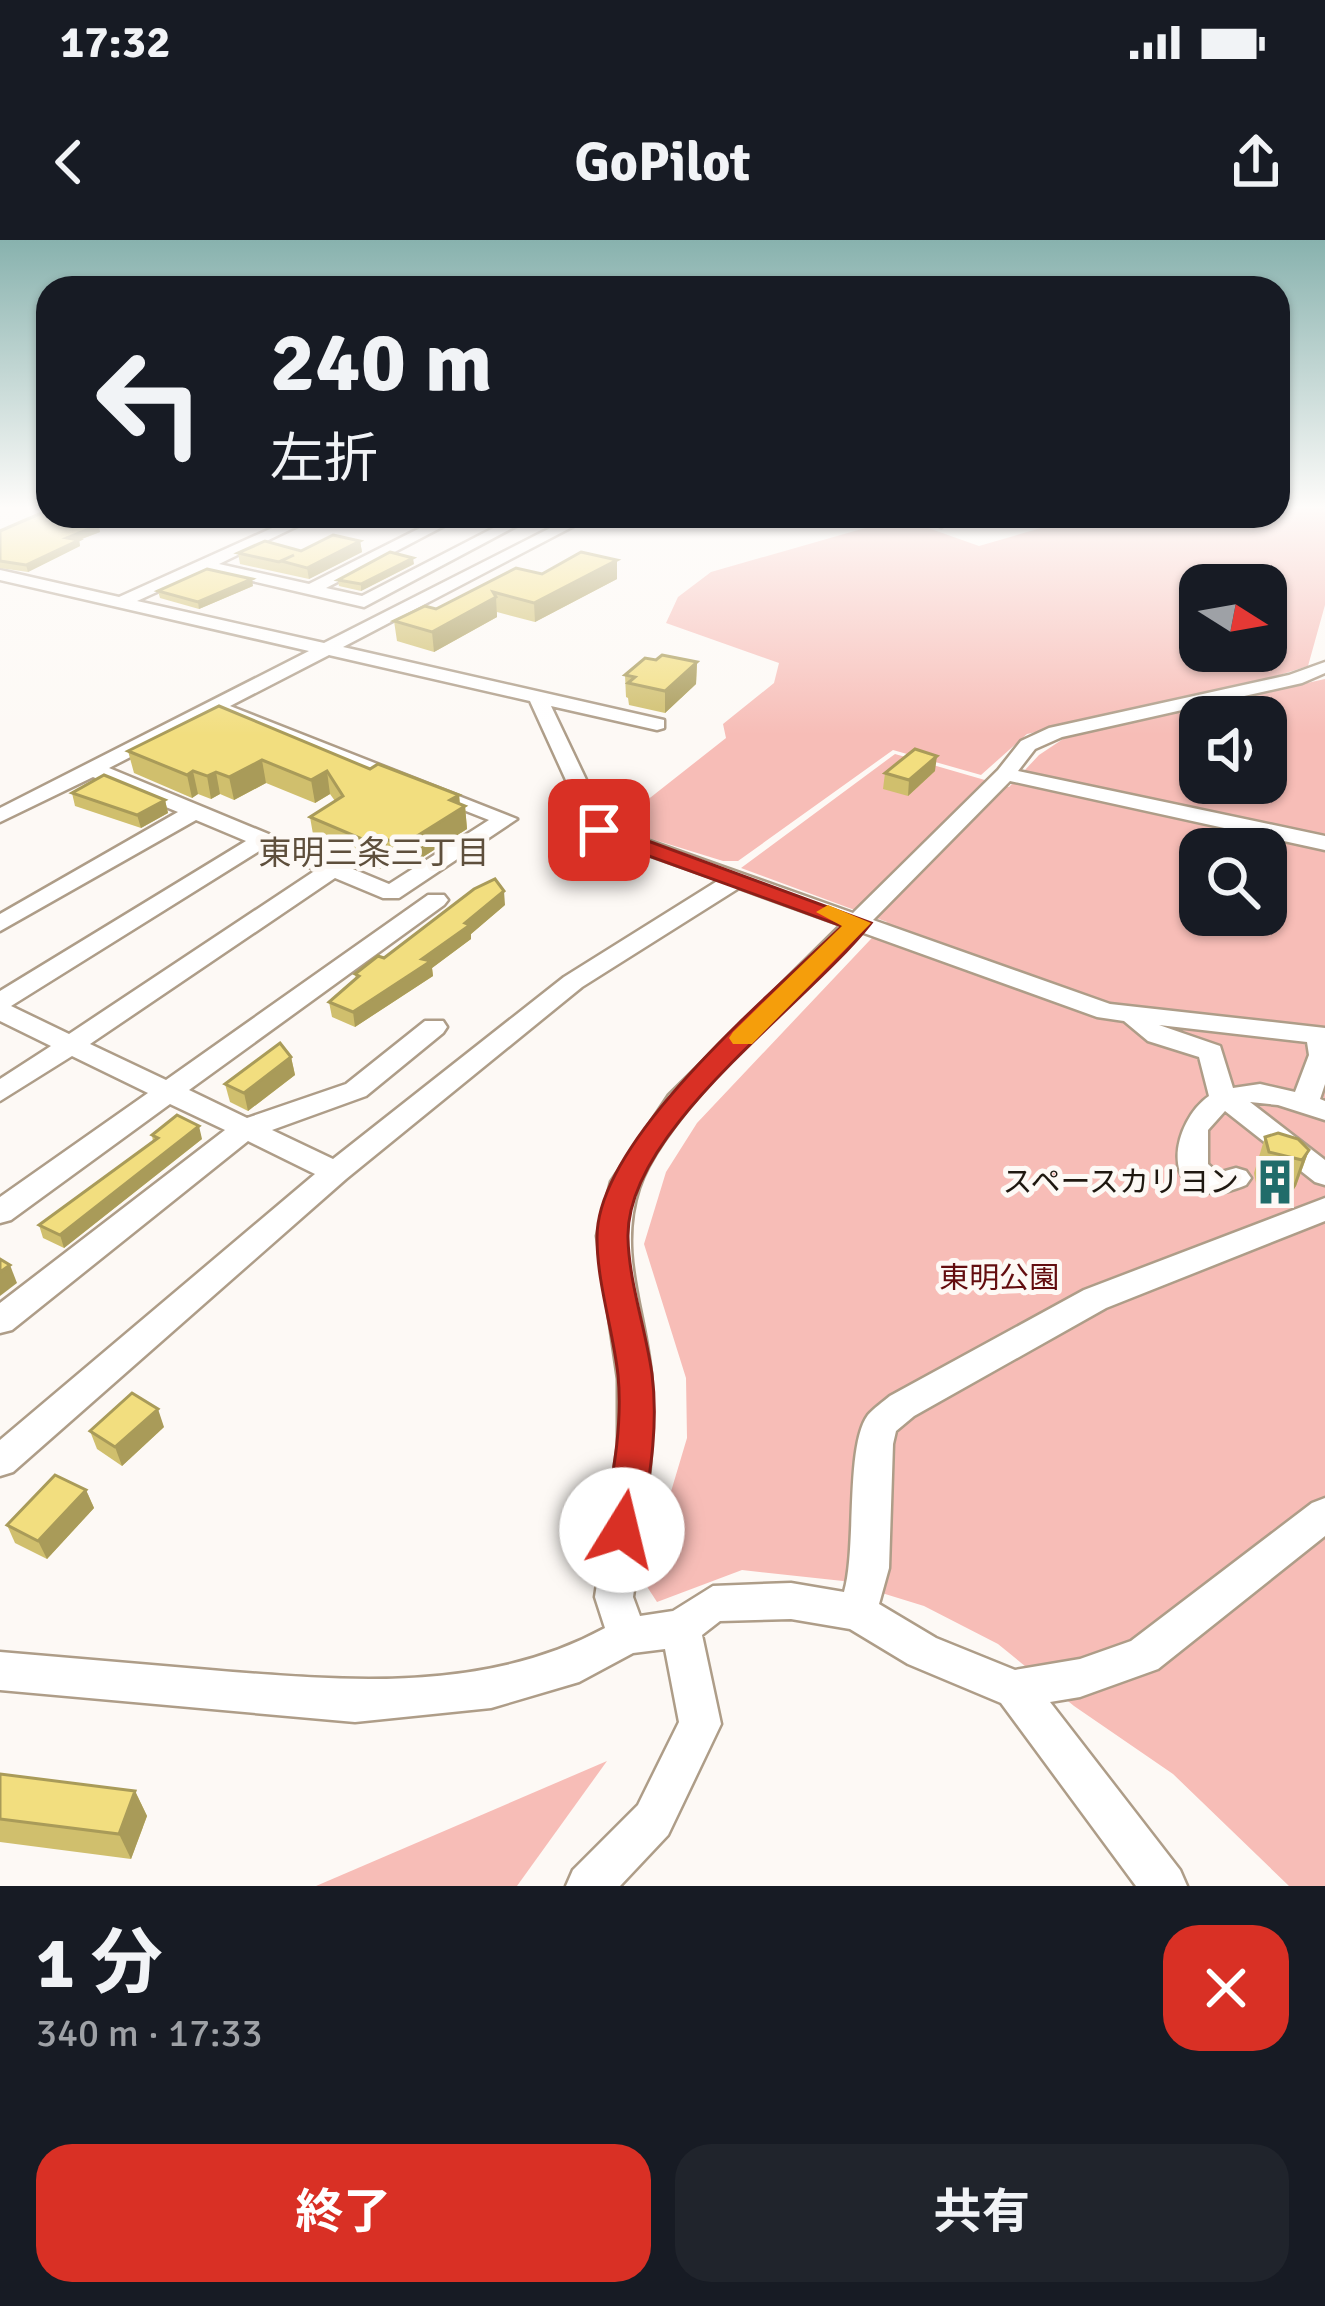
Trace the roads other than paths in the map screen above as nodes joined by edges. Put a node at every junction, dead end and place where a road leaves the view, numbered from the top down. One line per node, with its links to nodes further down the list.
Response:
1 (32, 582): 8 (street)
2 (167, 582): 8 (street)
3 (289, 582): 7 (street)
4 (325, 582): 7 (street)
5 (402, 582): 7 (street)
6 (458, 582): 9 (street)
7 (315, 587)
8 (124, 601): 9 (street)
9 (329, 648): 11 (street); 12 (street)
10 (1325, 667): 15 (street)
11 (536, 694): 13 (street); 21 (street)
12 (217, 707): 14 (street); 20 (street)
13 (658, 724)
14 (92, 769): 16 (street); 17 (street)
15 (1005, 774): 19 (street); 23 (street)
16 (197, 810): 18 (street); 24 (street)
17 (0, 815)
18 (266, 838): 20 (street); 25 (street)
19 (1325, 843)
20 (336, 867): 29 (street)
21 (737, 879): 23 (street); 35 (street)
22 (436, 900): 31 (street)
23 (859, 923): 26 (street); 45 (street)
24 (0, 924)
25 (0, 1006): 29 (street)
26 (1131, 1014): 28 (street); 32 (street)
27 (434, 1027): 34 (street)
28 (1322, 1036): 33 (street)
29 (69, 1047): 30 (street); 31 (street)
30 (0, 1092)
31 (166, 1092): 34 (street); 39 (street)
32 (1228, 1101): 33 (street); 36 (street); 37 (street)
33 (1314, 1108)
34 (245, 1130): 35 (street); 40 (street)
35 (336, 1172): 41 (street)
36 (1325, 1174)
37 (1237, 1178)
38 (1325, 1209): 43 (street)
39 (0, 1212)
40 (0, 1321)
41 (0, 1461)
42 (1325, 1514): 47 (street)
43 (857, 1612): 44 (street); 47 (street)
44 (681, 1628): 45 (street); 48 (street)
45 (627, 1636): 46 (street)
46 (0, 1671)
47 (1015, 1689): 49 (street)
48 (589, 1886)
49 (1164, 1886)

